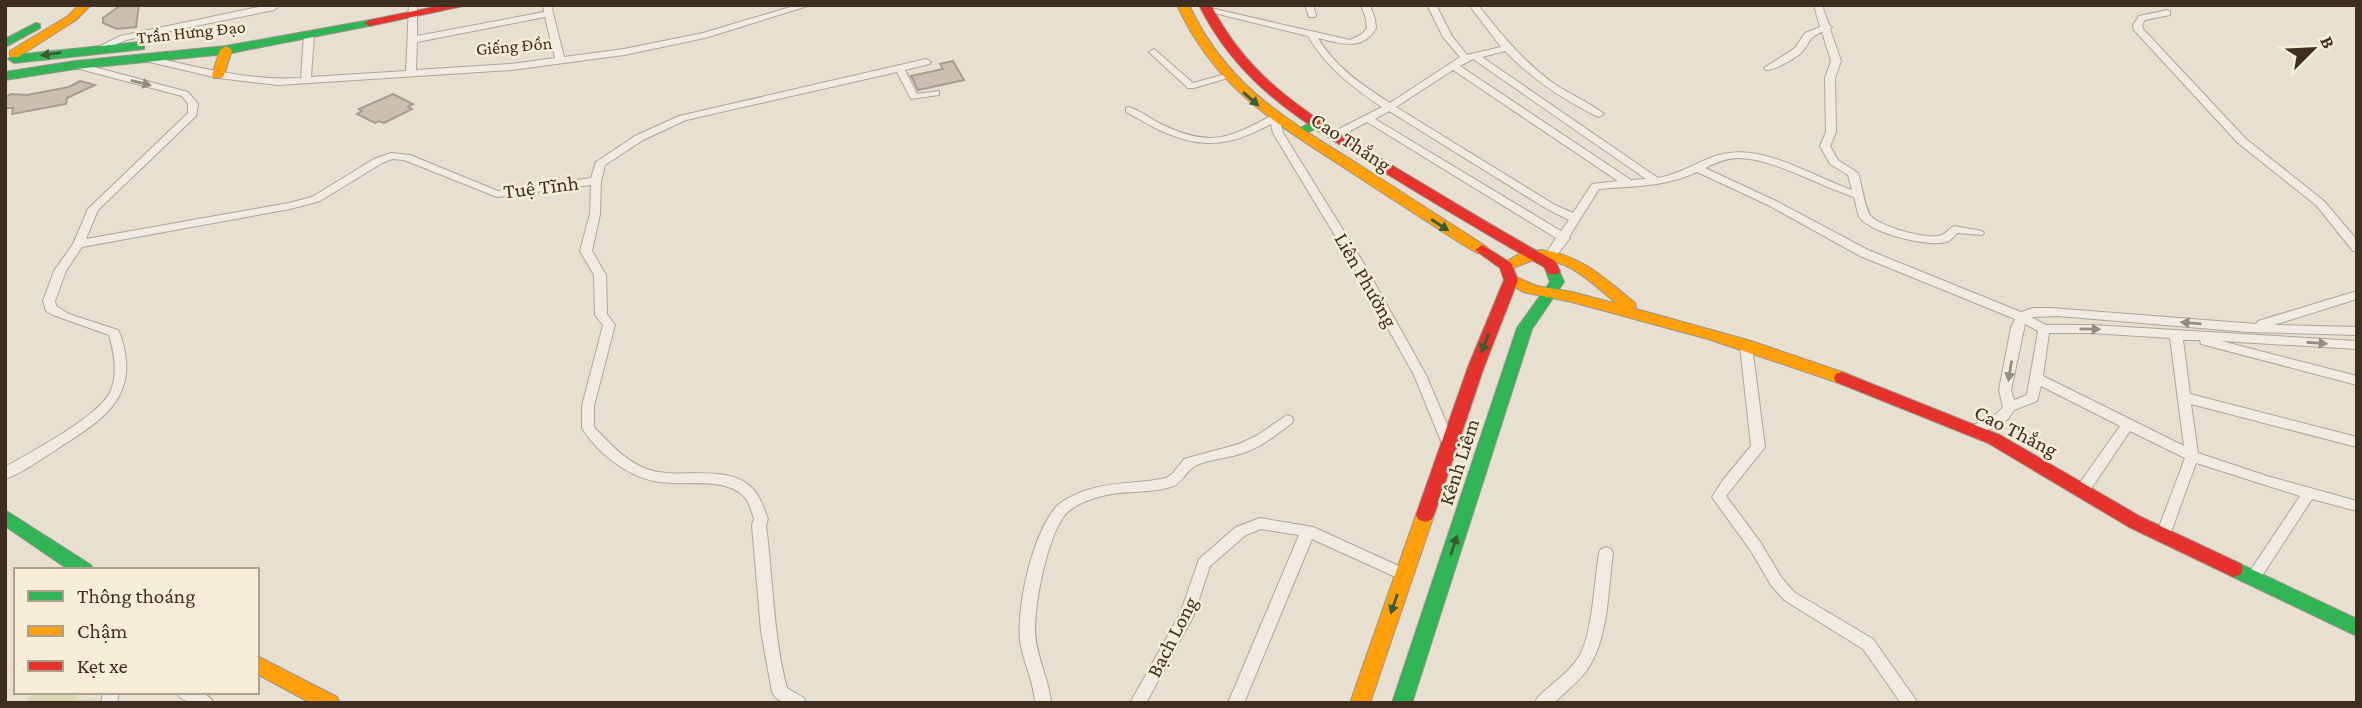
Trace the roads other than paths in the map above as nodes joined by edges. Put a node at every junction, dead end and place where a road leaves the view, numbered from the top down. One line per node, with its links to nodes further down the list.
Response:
1 (86, 5): 15 (main road)
2 (285, 5): 10 (street)
3 (463, 5): 11 (main road, Trần Hưng Đạo)
4 (807, 5): 13 (street, Giếng Đồn)
5 (1184, 5): 39 (main road, Cao Thắng)
6 (1365, 5): 20 (street)
7 (1431, 5): 29 (street)
8 (1473, 5): 23 (street)
9 (1818, 5): 18 (street)
10 (273, 6): 24 (street)
11 (410, 8): 21 (main road, Trần Hưng Đạo); 22 (street); 24 (main road, Trần Hưng Đạo)
12 (1206, 8): 20 (street); 47 (main road, Cao Thắng)
13 (776, 9): 30 (street, Giếng Đồn)
14 (547, 10): 22 (street); 30 (street)
15 (72, 12): 17 (main road); 24 (main road); 27 (main road)
16 (2167, 13): 59 (street)
17 (42, 23): 19 (main road); 27 (main road)
18 (1827, 27): 35 (street); 54 (street)
19 (5, 28)
20 (1311, 34): 42 (street)
21 (309, 35): 25 (main road, Trần Hưng Đạo); 40 (street)
22 (411, 40): 36 (street)
23 (1507, 48): 29 (street); 44 (street)
24 (95, 49): 27 (main road, Trần Hưng Đạo, one-way to 27)
25 (226, 50): 28 (main road, Trần Hưng Đạo); 37 (main road)
26 (1154, 52): 39 (street)
27 (9, 55)
28 (140, 57): 32 (main road, Trần Hưng Đạo); 37 (street, Giếng Đồn)
29 (1469, 57): 33 (street); 51 (street)
30 (560, 61): 36 (street, Giếng Đồn)
31 (926, 62): 34 (street, Tuệ Tĩnh)
32 (75, 65): 38 (main road, Trần Hưng Đạo); 57 (street, one-way to 57)
33 (1454, 66): 42 (street); 53 (street)
34 (900, 68): 41 (street); 52 (street, Tuệ Tĩnh)
35 (1769, 68)
36 (411, 74): 40 (street, Giếng Đồn)
37 (218, 75): 40 (street, Giếng Đồn)
38 (5, 76)
39 (1226, 77): 45 (main road, Cao Thắng, one-way to 45)
40 (306, 80)
41 (936, 93)
42 (1390, 107): 46 (street); 55 (street)
43 (1129, 110): 45 (street)
44 (1599, 114)
45 (1275, 118): 48 (main road, Cao Thắng); 83 (street, Liên Phường)
46 (1367, 118): 49 (street); 58 (street)
47 (1316, 123): 48 (main road); 49 (main road, Cao Thắng)
48 (1298, 133): 63 (main road, Cao Thắng, one-way to 63)
49 (1335, 135): 60 (main road, Cao Thắng)
50 (1695, 167): 51 (street); 54 (street); 68 (street)
51 (1654, 180): 53 (street)
52 (596, 181): 57 (street, Tuệ Tĩnh); 101 (street)
53 (1628, 183): 55 (street)
54 (1859, 194): 56 (street)
55 (1576, 219): 58 (street)
56 (1978, 233)
57 (79, 239): 85 (street)
58 (1564, 239): 61 (street)
59 (2357, 248)
60 (1529, 252): 61 (main road, Cao Thắng); 63 (main road); 66 (main road, Kênh Liêm)
61 (1553, 252): 62 (main road, Cao Thắng)
62 (1574, 264): 64 (main road); 67 (main road, Cao Thắng)
63 (1508, 273): 66 (main road, Cao Thắng); 83 (main road, Kênh Liêm, one-way to 83)
64 (1566, 294): 66 (main road, Cao Thắng); 67 (main road, Cao Thắng)
65 (2357, 295): 69 (street)
66 (1546, 296): 106 (main road, Kênh Liêm, one-way to 66)
67 (1638, 314): 74 (main road, Cao Thắng)
68 (2022, 317): 69 (street, one-way to 68); 70 (street); 78 (street, one-way to 78)
69 (2248, 328): 71 (street)
70 (2044, 329): 72 (street, one-way to 72); 75 (street)
71 (2357, 331)
72 (2176, 334): 73 (street, one-way to 73); 76 (street); 77 (street)
73 (2357, 345)
74 (1746, 346): 81 (main road, Cao Thắng); 108 (street)
75 (2036, 378): 78 (street); 80 (street)
76 (2357, 380)
77 (2184, 397): 82 (street); 84 (street)
78 (2009, 407): 81 (street)
79 (1287, 420): 102 (street)
80 (2128, 424): 84 (street); 86 (street)
81 (1972, 430): 86 (main road, Cao Thắng)
82 (2357, 442)
83 (1450, 447): 94 (main road, Kênh Liêm)
84 (2192, 456): 87 (street); 91 (street)
85 (5, 474)
86 (2082, 491): 91 (main road, Cao Thắng)
87 (2309, 493): 88 (street); 95 (street)
88 (2357, 506)
89 (10, 525): 93 (main road)
90 (1308, 531): 94 (street, Bạch Long); 103 (street, Bạch Long); 104 (street)
91 (2163, 535): 95 (main road, Cao Thắng)
92 (1606, 553): 107 (street)
93 (81, 568)
94 (1405, 575): 105 (main road, Kênh Liêm, one-way to 105)
95 (2253, 578): 96 (main road, Cao Thắng)
96 (2357, 628)
97 (259, 665): 100 (main road)
98 (188, 694): 99 (street)
99 (206, 703)
100 (330, 703)
101 (798, 703)
102 (1043, 703)
103 (1138, 703)
104 (1236, 703)
105 (1360, 703)
106 (1402, 703)
107 (1543, 703)
108 (1910, 703)

